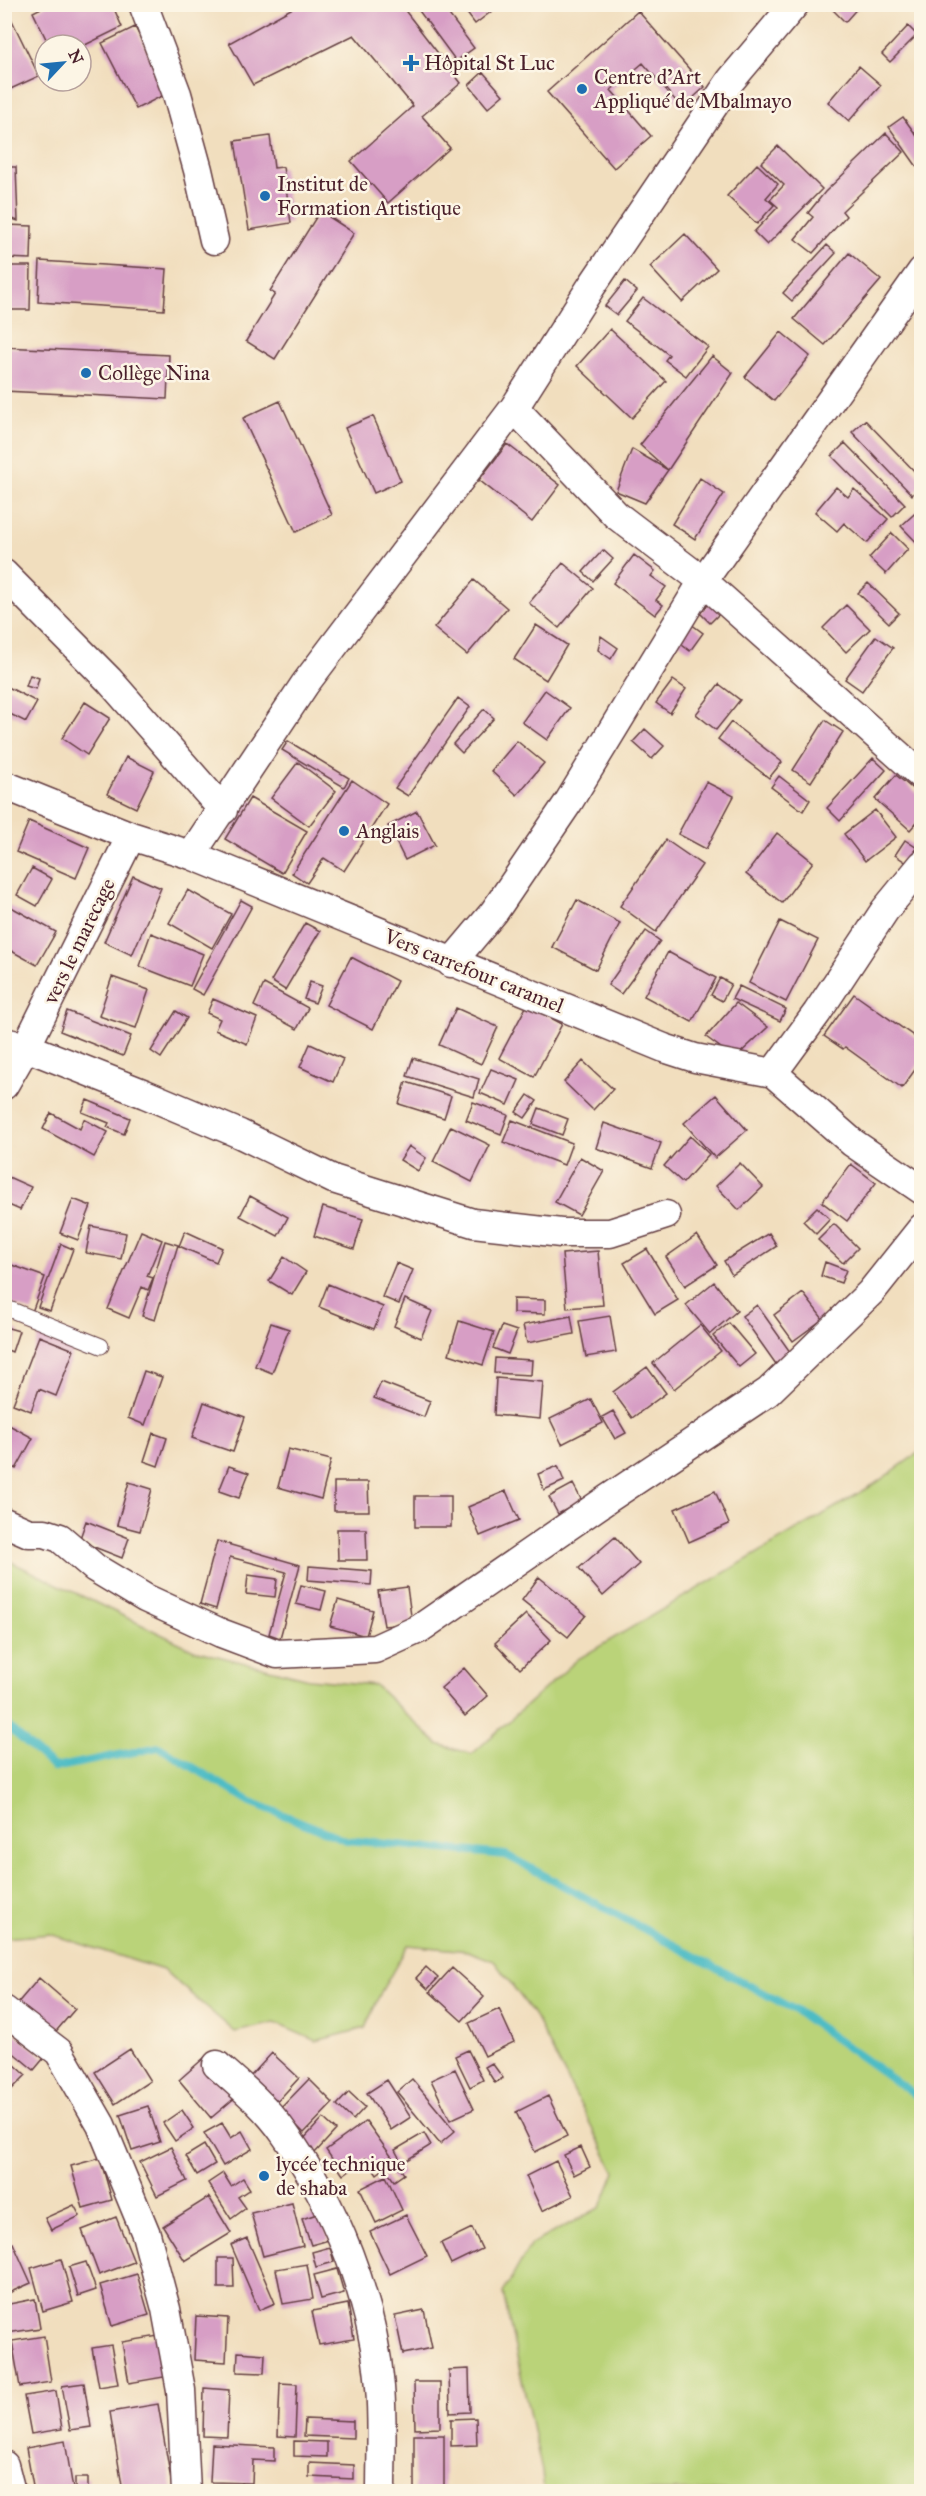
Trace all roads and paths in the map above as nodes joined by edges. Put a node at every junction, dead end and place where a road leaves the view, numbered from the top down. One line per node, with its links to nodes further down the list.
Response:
1 (143, 4): 3 (street)
2 (795, 4): 5 (street)
3 (214, 240)
4 (921, 271): 7 (street)
5 (514, 408): 7 (street); 10 (street)
6 (4, 574): 10 (street)
7 (703, 581): 8 (street); 14 (street)
8 (921, 776)
9 (4, 785): 11 (street, Vers carrefour caramel)
10 (223, 810): 12 (street)
11 (131, 836): 12 (street, Vers carrefour caramel); 15 (street, vers le marecage)
12 (191, 855): 14 (street, Vers carrefour caramel)
13 (921, 865): 16 (street)
14 (451, 963): 16 (street, Vers carrefour caramel)
15 (15, 1045): 17 (street, vers le marecage); 19 (street)
16 (773, 1073): 18 (street)
17 (4, 1085)
18 (921, 1190)
19 (666, 1215)
20 (921, 1228): 23 (street)
21 (4, 1307): 22 (lane)
22 (101, 1346)
23 (4, 1522)
24 (4, 2010): 28 (street)
25 (217, 2065): 29 (street)
26 (4, 2465): 27 (street)
27 (11, 2492)
28 (186, 2492)
29 (381, 2492)

